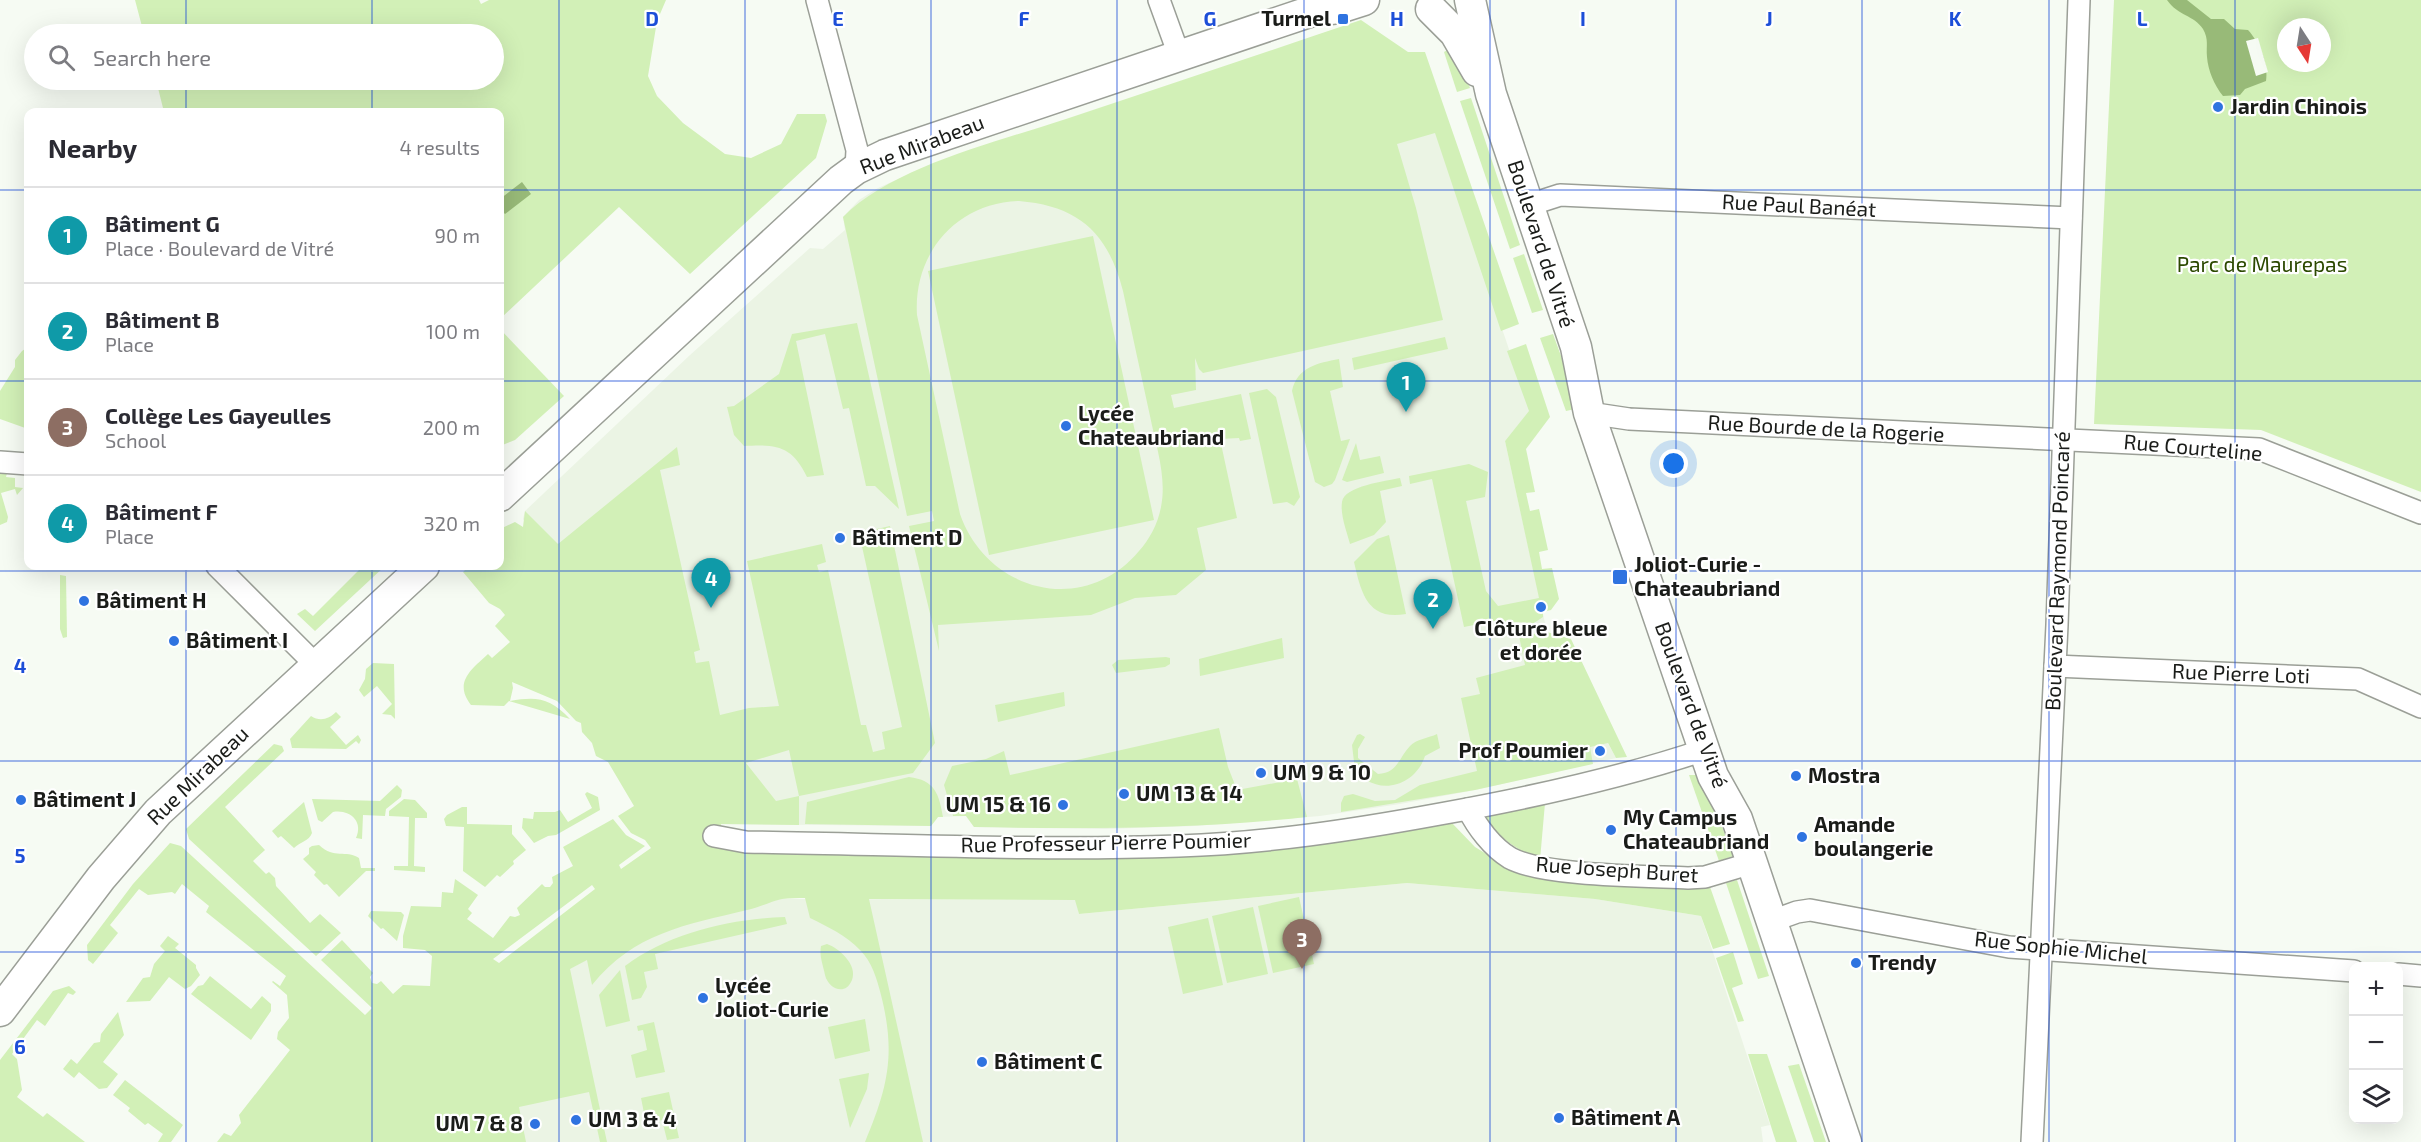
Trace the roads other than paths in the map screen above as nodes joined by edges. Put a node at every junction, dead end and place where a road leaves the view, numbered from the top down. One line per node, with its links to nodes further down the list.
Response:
1 (817, 0): 10 (street)
2 (1159, 0): 8 (street)
3 (1364, 0): 7 (street, Rue Mirabeau)
4 (1470, 0): 9 (street, Boulevard de Vitré)
5 (2079, 0): 12 (street, Boulevard Raymond Poincaré)
6 (1432, 3): 9 (street, Boulevard de Vitré)
7 (1320, 6): 8 (street, Rue Mirabeau)
8 (1179, 55): 10 (street, Rue Mirabeau)
9 (1491, 94): 11 (street, Boulevard de Vitré)
10 (856, 169): 17 (street, Rue Mirabeau)
11 (1529, 205): 12 (street, Rue Paul Banéat); 13 (street, Boulevard de Vitré)
12 (2071, 218): 14 (street, Boulevard Raymond Poincaré)
13 (1589, 413): 14 (street, Rue Bourde de la Rogerie); 24 (street, Boulevard de Vitré)
14 (2062, 440): 18 (street, Rue Courteline); 22 (street, Boulevard Raymond Poincaré)
15 (0, 462): 16 (street)
16 (24, 464)
17 (504, 492)
18 (2421, 513)
19 (221, 570): 21 (street)
20 (420, 570): 21 (street, Rue Mirabeau)
21 (316, 665): 33 (street, Rue Mirabeau)
22 (2055, 666): 23 (street, Rue Pierre Loti); 29 (street, Boulevard Raymond Poincaré)
23 (2421, 707)
24 (1704, 750): 25 (street, Rue Professeur Pierre Poumier); 27 (street, Boulevard de Vitré)
25 (1468, 809): 26 (street, Rue Professeur Pierre Poumier); 27 (street, Rue Joseph Buret)
26 (714, 836)
27 (1752, 863): 28 (street, Boulevard de Vitré)
28 (1772, 921): 29 (street, Rue Sophie Michel); 34 (street, Boulevard de Vitré)
29 (2041, 949): 30 (street, Rue Sophie Michel); 35 (street, Boulevard Raymond Poincaré)
30 (2349, 971)
31 (2403, 974): 32 (street)
32 (2421, 976)
33 (0, 1011)
34 (1846, 1142)
35 (2032, 1142)

